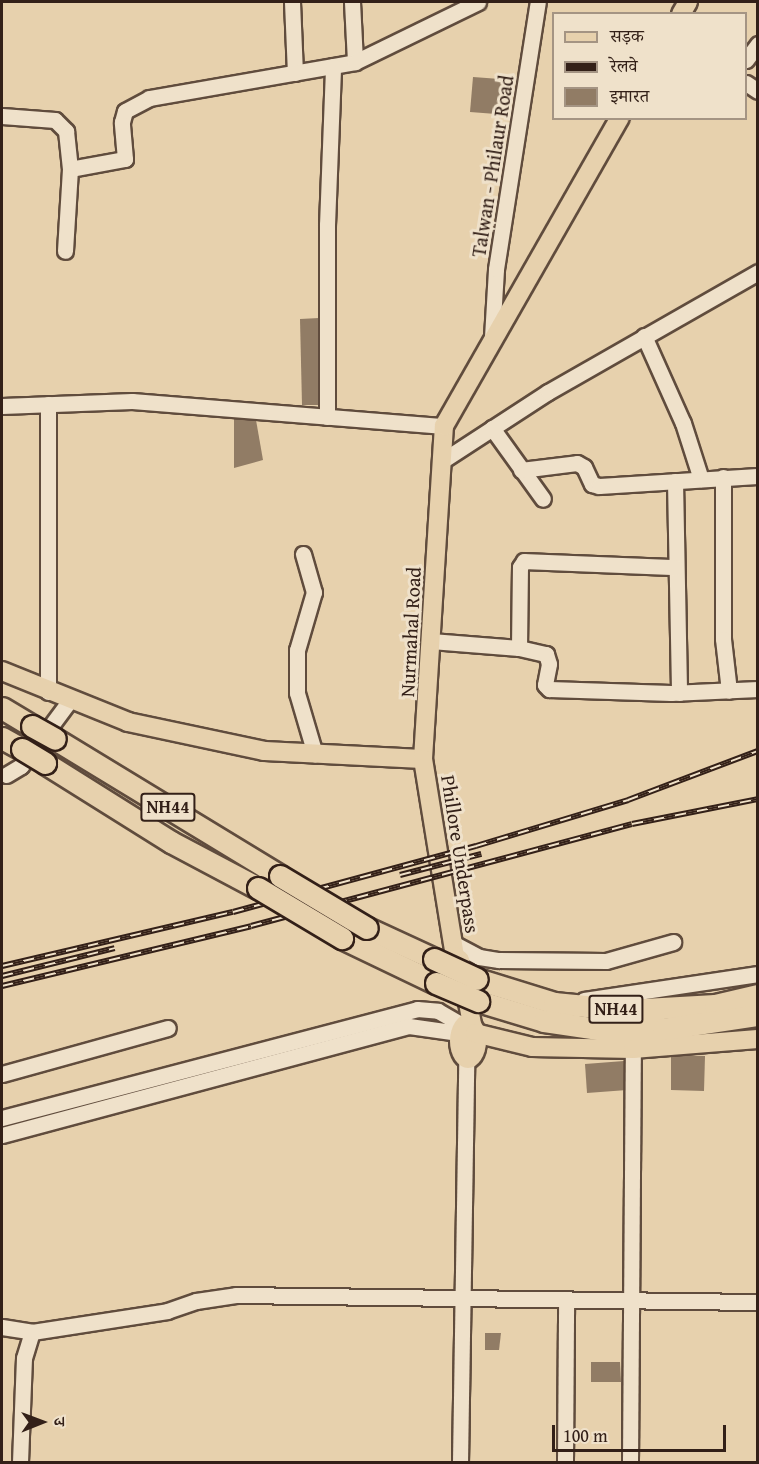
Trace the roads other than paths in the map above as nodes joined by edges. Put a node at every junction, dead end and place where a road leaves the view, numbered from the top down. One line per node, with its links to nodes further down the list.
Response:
1 (292, 2): 9 (street)
2 (352, 2): 7 (street)
3 (478, 2): 7 (street)
4 (538, 2): 16 (street, Talwan - Philaur Road)
5 (758, 44): 6 (street)
6 (747, 59)
7 (355, 62): 8 (street)
8 (333, 66): 9 (street); 19 (street)
9 (295, 73): 12 (street)
10 (2, 116): 12 (street)
11 (619, 120): 16 (main road, Nurmahal Road)
12 (70, 169): 13 (street)
13 (65, 251)
14 (758, 272): 15 (street)
15 (645, 336): 21 (street); 26 (street)
16 (492, 337): 20 (main road, Nurmahal Road)
17 (48, 404): 18 (street); 19 (street); 35 (street)
18 (2, 406)
19 (327, 417): 20 (street)
20 (444, 426): 22 (main road, Nurmahal Road)
21 (492, 428): 22 (street); 23 (street)
22 (442, 461): 31 (main road, Nurmahal Road)
23 (521, 470): 27 (street); 28 (street)
24 (758, 476): 25 (street)
25 (723, 477): 26 (street); 36 (street)
26 (701, 479): 27 (street)
27 (675, 481): 30 (street)
28 (543, 499)
29 (303, 554): 41 (street)
30 (676, 567): 32 (street); 37 (street)
31 (431, 641): 32 (street); 42 (main road, Nurmahal Road)
32 (519, 648): 37 (street)
33 (2, 671): 35 (main road)
34 (758, 689): 36 (street)
35 (48, 692): 38 (main road)
36 (729, 692): 37 (street)
37 (679, 693)
38 (70, 700): 41 (main road); 43 (street)
39 (2, 708): 48 (highway, NH44, bridge)
40 (2, 738): 49 (highway, NH44, bridge)
41 (315, 754): 42 (main road)
42 (423, 759): 45 (main road, Phillore Underpass)
43 (3, 774)
44 (673, 942): 45 (street)
45 (454, 950): 51 (main road, Phillore Underpass)
46 (758, 974): 48 (street)
47 (758, 995): 48 (highway, NH44)
48 (554, 1003)
49 (758, 1015)
50 (168, 1028): 54 (street)
51 (466, 1030): 53 (main road); 55 (street); 56 (street); 57 (street)
52 (758, 1039): 53 (main road)
53 (633, 1049): 59 (street)
54 (2, 1074)
55 (2, 1118)
56 (2, 1135)
57 (464, 1298): 58 (street); 62 (street); 64 (street)
58 (566, 1299): 59 (street); 65 (street)
59 (633, 1300): 60 (street); 66 (street)
60 (758, 1302)
61 (2, 1328): 62 (street)
62 (32, 1332): 63 (street)
63 (20, 1462)
64 (460, 1462)
65 (565, 1462)
66 (630, 1462)

